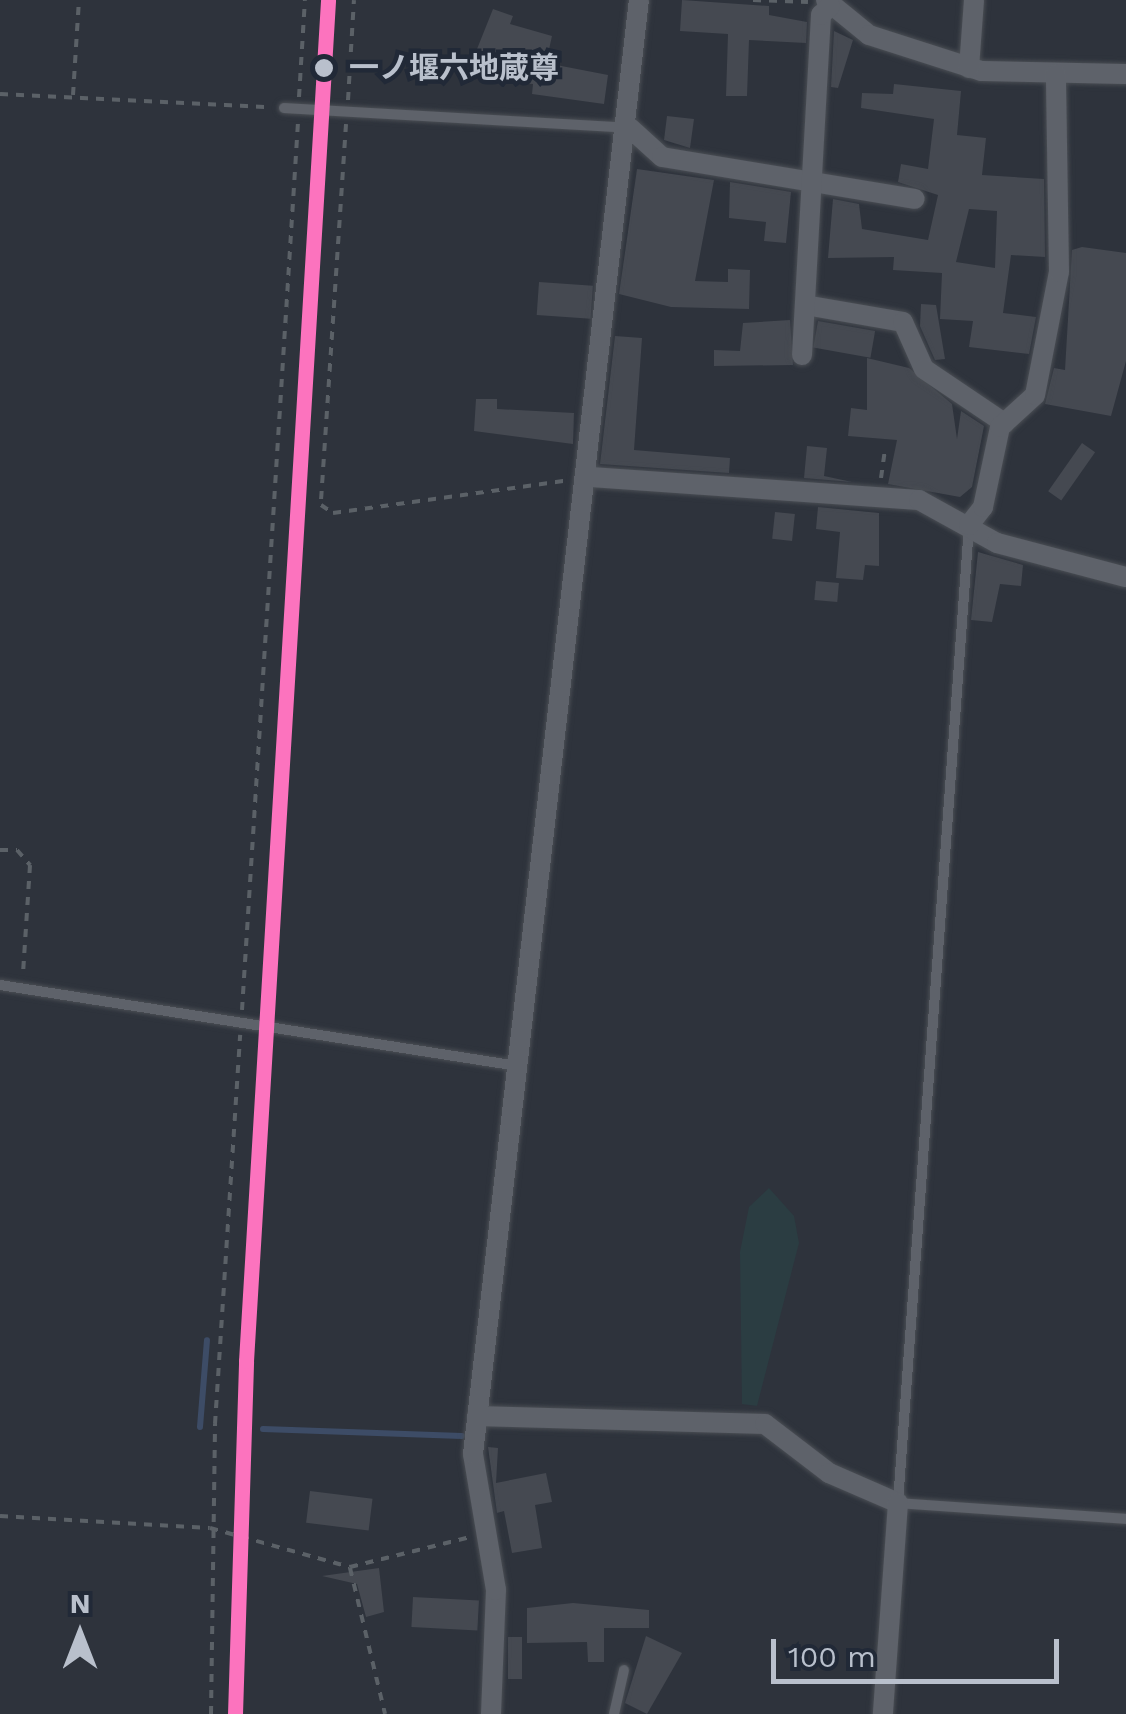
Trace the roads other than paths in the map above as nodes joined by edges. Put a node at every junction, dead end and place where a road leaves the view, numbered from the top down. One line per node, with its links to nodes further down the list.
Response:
1 (639, 0): 8 (street)
2 (974, 0): 4 (street)
3 (828, 3): 4 (street); 9 (street)
4 (969, 68): 5 (street)
5 (1056, 74): 6 (street); 13 (street)
6 (1126, 74)
7 (284, 108): 8 (lane)
8 (630, 128): 9 (street); 14 (street)
9 (812, 182): 10 (street); 11 (street)
10 (916, 200)
11 (805, 305): 12 (street); 13 (street)
12 (802, 355)
13 (1004, 423): 15 (street)
14 (590, 477): 15 (street); 18 (street)
15 (969, 525): 16 (street); 20 (lane)
16 (1126, 577)
17 (0, 985): 18 (lane)
18 (519, 1066): 19 (street)
19 (477, 1416): 20 (street); 23 (street)
20 (898, 1503): 21 (lane); 25 (street)
21 (1126, 1519)
22 (624, 1670): 24 (lane)
23 (492, 1714)
24 (614, 1714)
25 (883, 1714)

